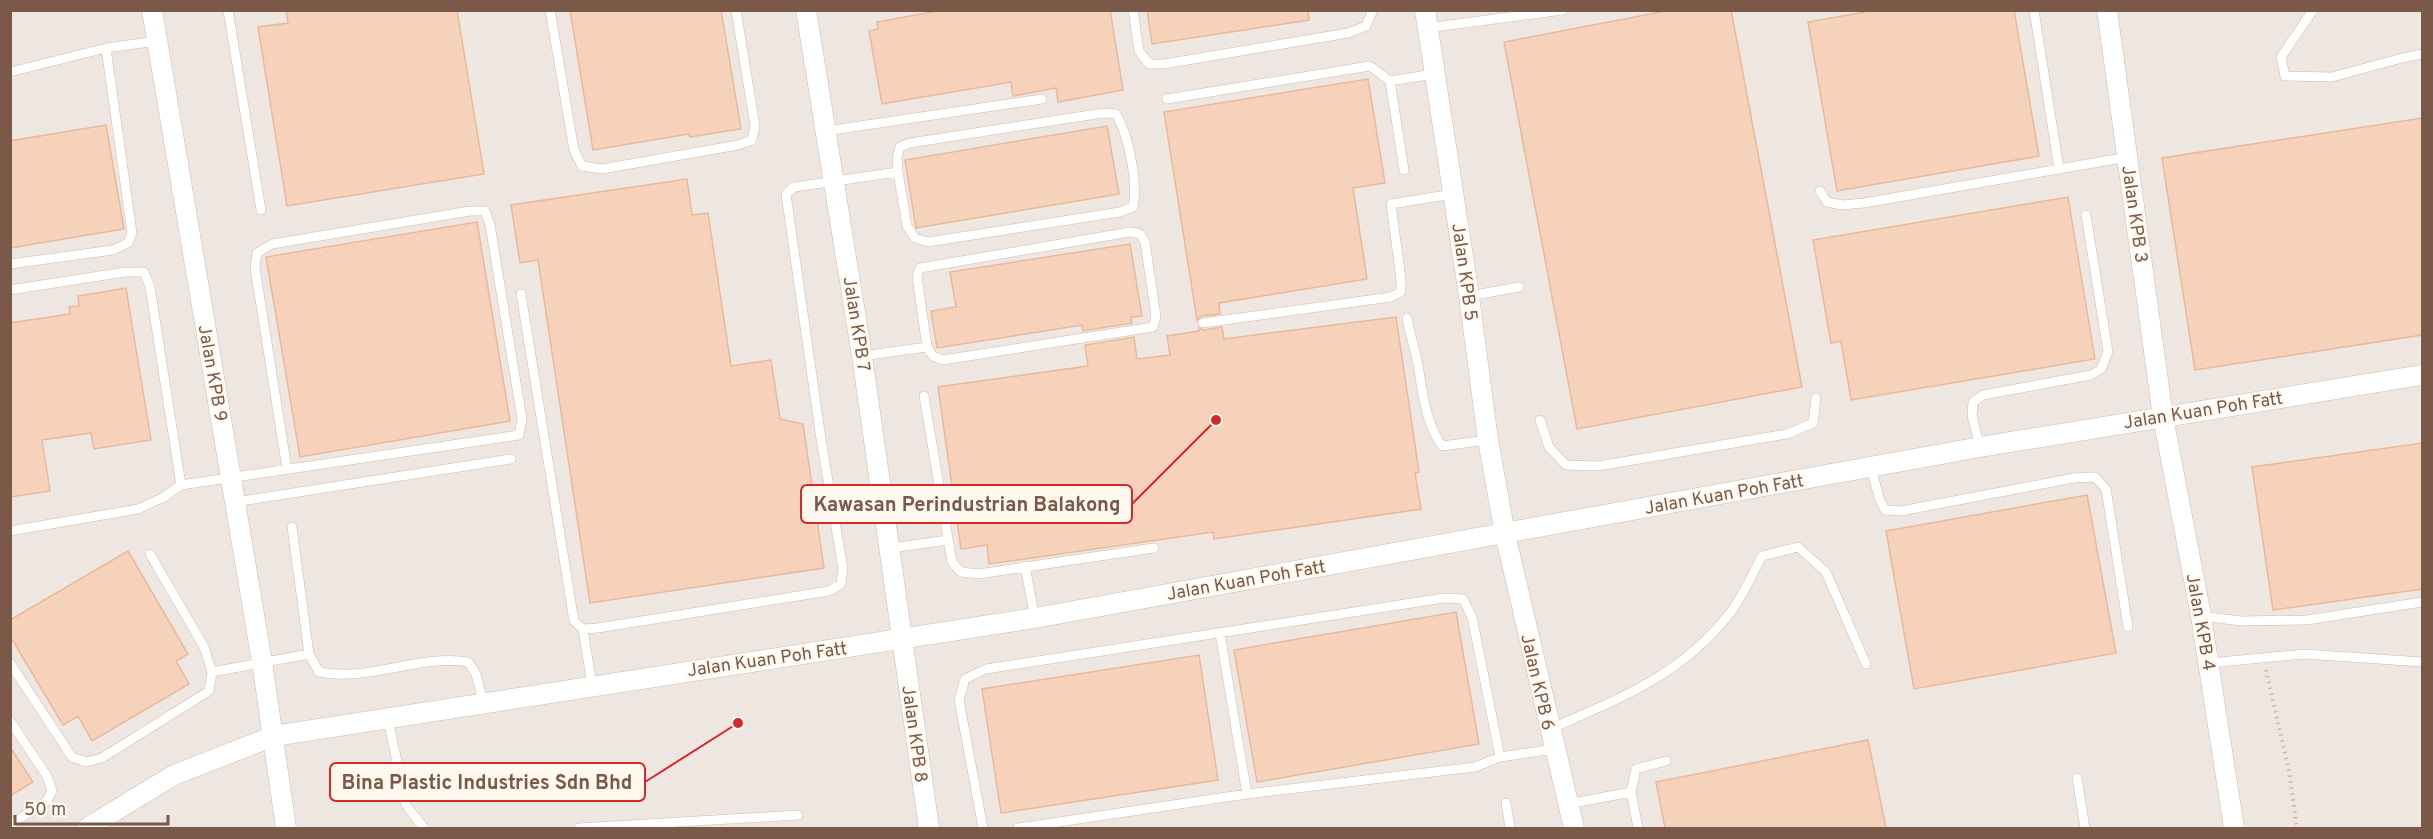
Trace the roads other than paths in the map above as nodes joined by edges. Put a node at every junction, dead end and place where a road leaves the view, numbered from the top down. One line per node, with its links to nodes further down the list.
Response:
1 (152, 10): 15 (street, Jalan KPB 9)
2 (228, 10): 31 (lane)
3 (550, 10): 4 (lane)
4 (736, 10)
5 (806, 10): 23 (street, Jalan KPB 7)
6 (1132, 10): 7 (lane)
7 (1373, 10)
8 (1474, 10): 14 (lane)
9 (1563, 10): 14 (lane)
10 (2034, 10): 25 (lane)
11 (2107, 10): 24 (street, Jalan KPB 3)
12 (2313, 10): 17 (lane)
13 (1426, 19): 14 (lane); 19 (street, Jalan KPB 5)
14 (1476, 22)
15 (157, 41): 16 (lane); 52 (street, Jalan KPB 9)
16 (106, 48): 18 (lane); 33 (lane)
17 (2422, 54)
18 (10, 72)
19 (1434, 74): 20 (lane); 30 (street, Jalan KPB 5)
20 (1390, 81): 22 (lane); 26 (lane)
21 (1042, 99): 23 (lane)
22 (1167, 99)
23 (826, 131): 28 (street, Jalan KPB 7)
24 (2128, 157): 25 (lane); 45 (street, Jalan KPB 3)
25 (2059, 169): 29 (lane)
26 (1404, 170)
27 (898, 172): 27 (lane); 28 (lane)
28 (834, 181): 41 (street, Jalan KPB 7); 67 (lane)
29 (1820, 191)
30 (1453, 194): 37 (street, Jalan KPB 5); 39 (lane)
31 (261, 210)
32 (2086, 215): 48 (lane)
33 (10, 264)
34 (1519, 287): 37 (lane)
35 (10, 290): 53 (lane)
36 (521, 294): 67 (lane)
37 (1469, 296): 47 (street, Jalan KPB 5)
38 (1407, 318): 47 (lane)
39 (1203, 323)
40 (927, 346): 40 (lane); 41 (lane)
41 (862, 356): 59 (street, Jalan KPB 7)
42 (2422, 375): 45 (street, Jalan Kuan Poh Fatt)
43 (924, 396): 58 (lane)
44 (1816, 399): 46 (lane)
45 (2163, 417): 48 (street, Jalan Kuan Poh Fatt); 64 (street, Jalan KPB 4)
46 (1540, 420)
47 (1488, 440): 57 (street, Jalan KPB 5)
48 (1980, 447): 50 (street, Jalan Kuan Poh Fatt)
49 (511, 459): 54 (lane)
50 (1871, 466): 57 (street, Jalan Kuan Poh Fatt); 66 (lane)
51 (288, 469): 51 (lane); 52 (lane)
52 (231, 477): 53 (lane); 54 (street, Jalan KPB 9)
53 (181, 485): 56 (lane)
54 (235, 502): 71 (street, Jalan KPB 9)
55 (292, 527): 70 (lane)
56 (10, 531)
57 (1505, 534): 65 (street, Jalan Kuan Poh Fatt); 81 (street, Jalan KPB 6)
58 (948, 540): 59 (lane); 62 (lane)
59 (891, 548): 69 (street, Jalan KPB 7)
60 (1154, 548): 62 (lane)
61 (150, 554): 76 (lane)
62 (1025, 566): 65 (lane)
63 (2422, 602): 64 (lane)
64 (2201, 616): 73 (street, Jalan KPB 4)
65 (1035, 618): 69 (street, Jalan Kuan Poh Fatt)
66 (2128, 627)
67 (583, 629): 77 (lane)
68 (1220, 633): 84 (lane); 88 (lane); 98 (lane)
69 (902, 639): 77 (street, Jalan Kuan Poh Fatt); 97 (street, Jalan KPB 8)
70 (309, 654): 71 (lane); 78 (lane)
71 (262, 662): 76 (lane); 82 (street, Jalan KPB 9)
72 (10, 663): 76 (lane)
73 (2209, 663): 74 (lane); 104 (street, Jalan KPB 4)
74 (2422, 663)
75 (1866, 664): 81 (lane)
76 (212, 672)
77 (592, 685): 78 (street, Jalan Kuan Poh Fatt)
78 (483, 702): 79 (street, Jalan Kuan Poh Fatt)
79 (388, 719): 82 (street, Jalan Kuan Poh Fatt); 95 (lane)
80 (10, 721): 92 (lane)
81 (1549, 729): 83 (street, Jalan KPB 6)
82 (274, 736): 93 (street, Jalan Kuan Poh Fatt); 94 (street, Jalan KPB 9)
83 (1554, 749): 84 (lane); 90 (street, Jalan KPB 6)
84 (1500, 757): 88 (lane)
85 (1666, 761): 87 (lane)
86 (2077, 778): 103 (lane)
87 (1631, 792): 90 (lane); 102 (lane)
88 (1247, 794): 99 (lane)
89 (1506, 803): 100 (lane)
90 (1568, 804): 101 (street, Jalan KPB 6)
91 (798, 816): 96 (lane)
92 (10, 825)
93 (87, 828)
94 (286, 828)
95 (424, 828)
96 (579, 828)
97 (929, 828)
98 (983, 828)
99 (1018, 828)
100 (1510, 828)
101 (1574, 828)
102 (1638, 828)
103 (2085, 828)
104 (2234, 828)

